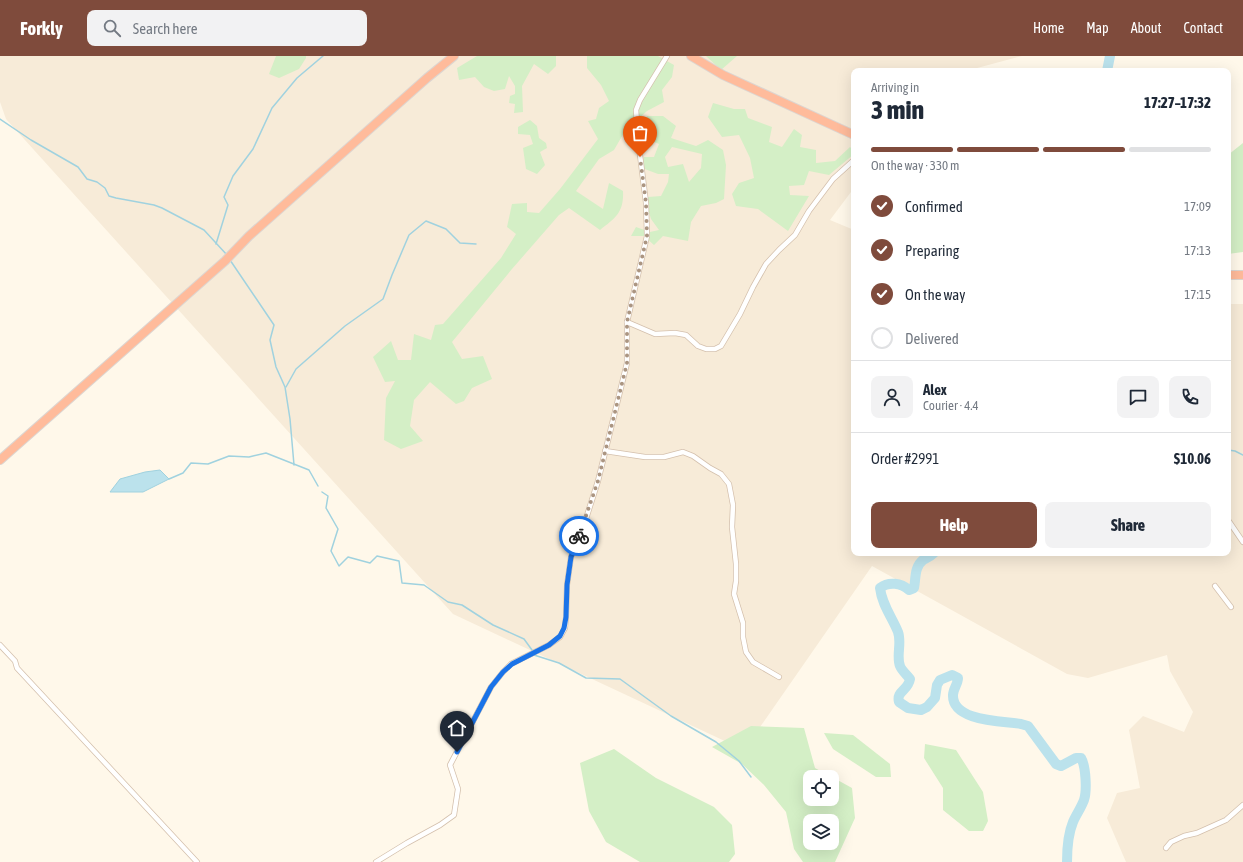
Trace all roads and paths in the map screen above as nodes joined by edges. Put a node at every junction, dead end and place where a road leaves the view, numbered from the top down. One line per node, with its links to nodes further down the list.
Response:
1 (454, 56): 10 (highway)
2 (667, 56): 8 (street)
3 (691, 56): 4 (highway)
4 (851, 134)
5 (851, 163): 8 (street)
6 (1243, 274): 7 (highway)
7 (1231, 275)
8 (627, 322): 9 (street)
9 (605, 451): 16 (street); 20 (street)
10 (0, 460)
11 (1231, 524): 12 (street)
12 (1243, 542)
13 (1215, 586): 14 (street)
14 (1231, 607)
15 (0, 645): 19 (street)
16 (779, 677)
17 (1243, 805): 18 (street)
18 (1166, 848)
19 (196, 862)
20 (376, 862)

